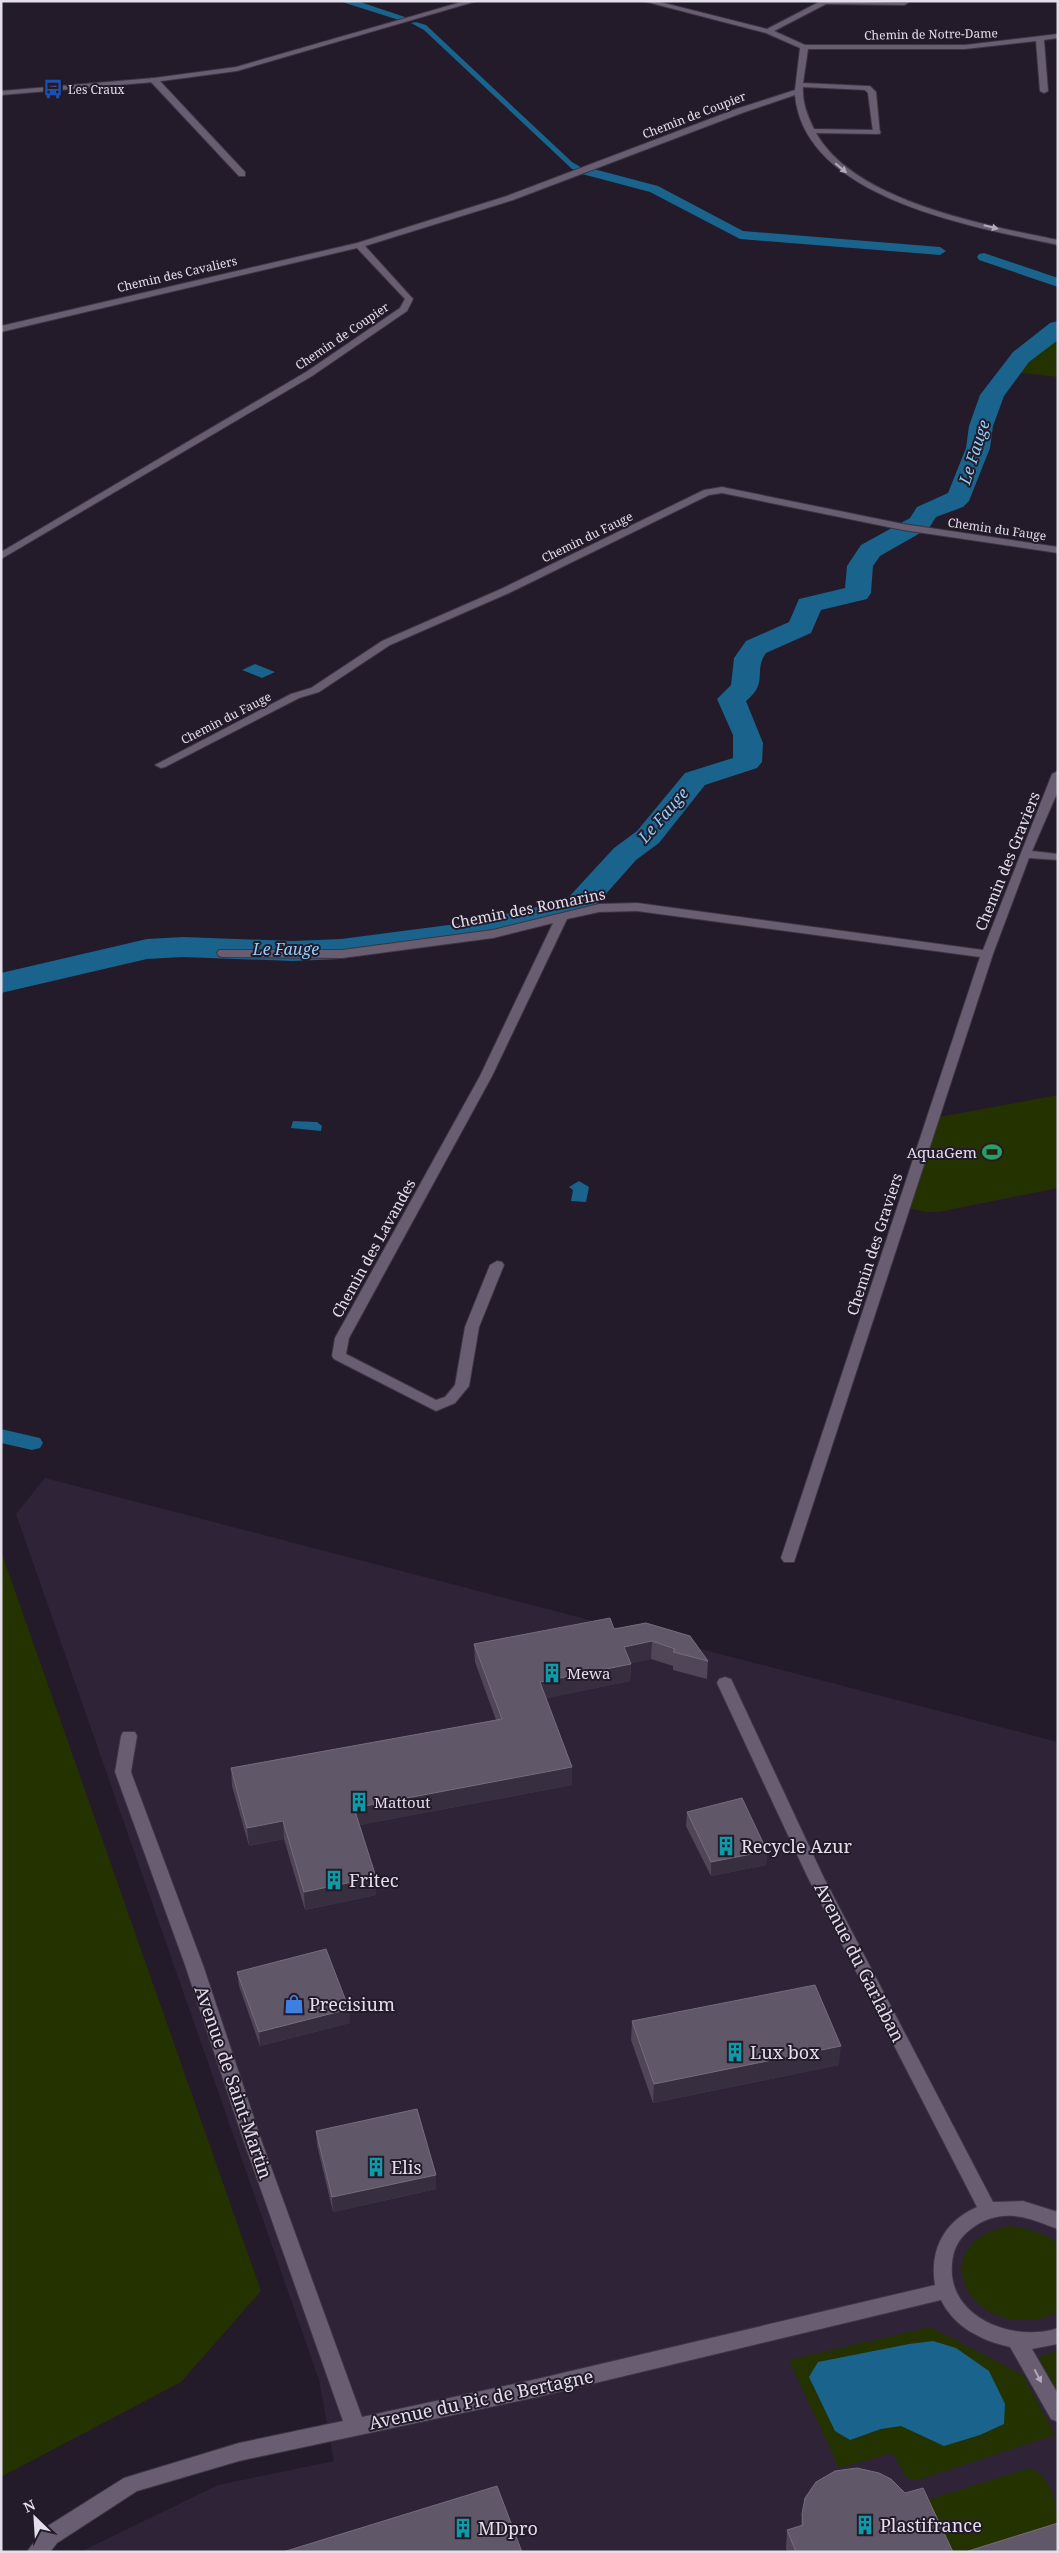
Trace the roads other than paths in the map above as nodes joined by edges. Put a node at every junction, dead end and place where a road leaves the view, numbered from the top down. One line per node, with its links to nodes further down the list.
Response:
1 (474, 1): 8 (street)
2 (646, 1): 4 (street)
3 (904, 3): 4 (street)
4 (768, 32): 7 (street)
5 (1058, 36): 6 (street, Chemin de Notre-Dame)
6 (1040, 39): 7 (street, Chemin de Notre-Dame); 10 (street)
7 (804, 47): 9 (street)
8 (154, 80): 11 (street); 13 (street)
9 (799, 88): 12 (street); 12 (street); 17 (street, Chemin de Coupier)
10 (1044, 91)
11 (1, 93)
12 (810, 131): 15 (street, one-way to 15)
13 (242, 174)
14 (1058, 231): 15 (street)
15 (1041, 240): 16 (street)
16 (1058, 243)
17 (359, 245): 18 (street, Chemin des Cavaliers); 20 (street, Chemin de Coupier)
18 (1, 330)
19 (1058, 550): 21 (street, Chemin du Fauge)
20 (1, 556)
21 (161, 765)
22 (1058, 774): 23 (street, Chemin des Graviers)
23 (1025, 854): 24 (street); 27 (street, Chemin des Graviers)
24 (1058, 857)
25 (562, 918): 26 (street, Chemin des Romarins); 27 (street, Chemin des Romarins); 28 (street, Chemin des Lavandes)
26 (223, 953)
27 (987, 954): 29 (street, Chemin des Graviers)
28 (497, 1265)
29 (789, 1558)
30 (726, 1682): 32 (street, Avenue du Garlaban)
31 (129, 1736): 38 (street, Avenue de Saint-Martin)
32 (988, 2211): 33 (street); 34 (street)
33 (1058, 2221)
34 (945, 2290): 36 (street); 38 (street, Avenue du Pic de Bertagne)
35 (1058, 2336): 36 (street)
36 (1017, 2341): 37 (street, one-way to 37)
37 (1058, 2413)
38 (355, 2426): 39 (street, Avenue du Pic de Bertagne)
39 (36, 2552)

